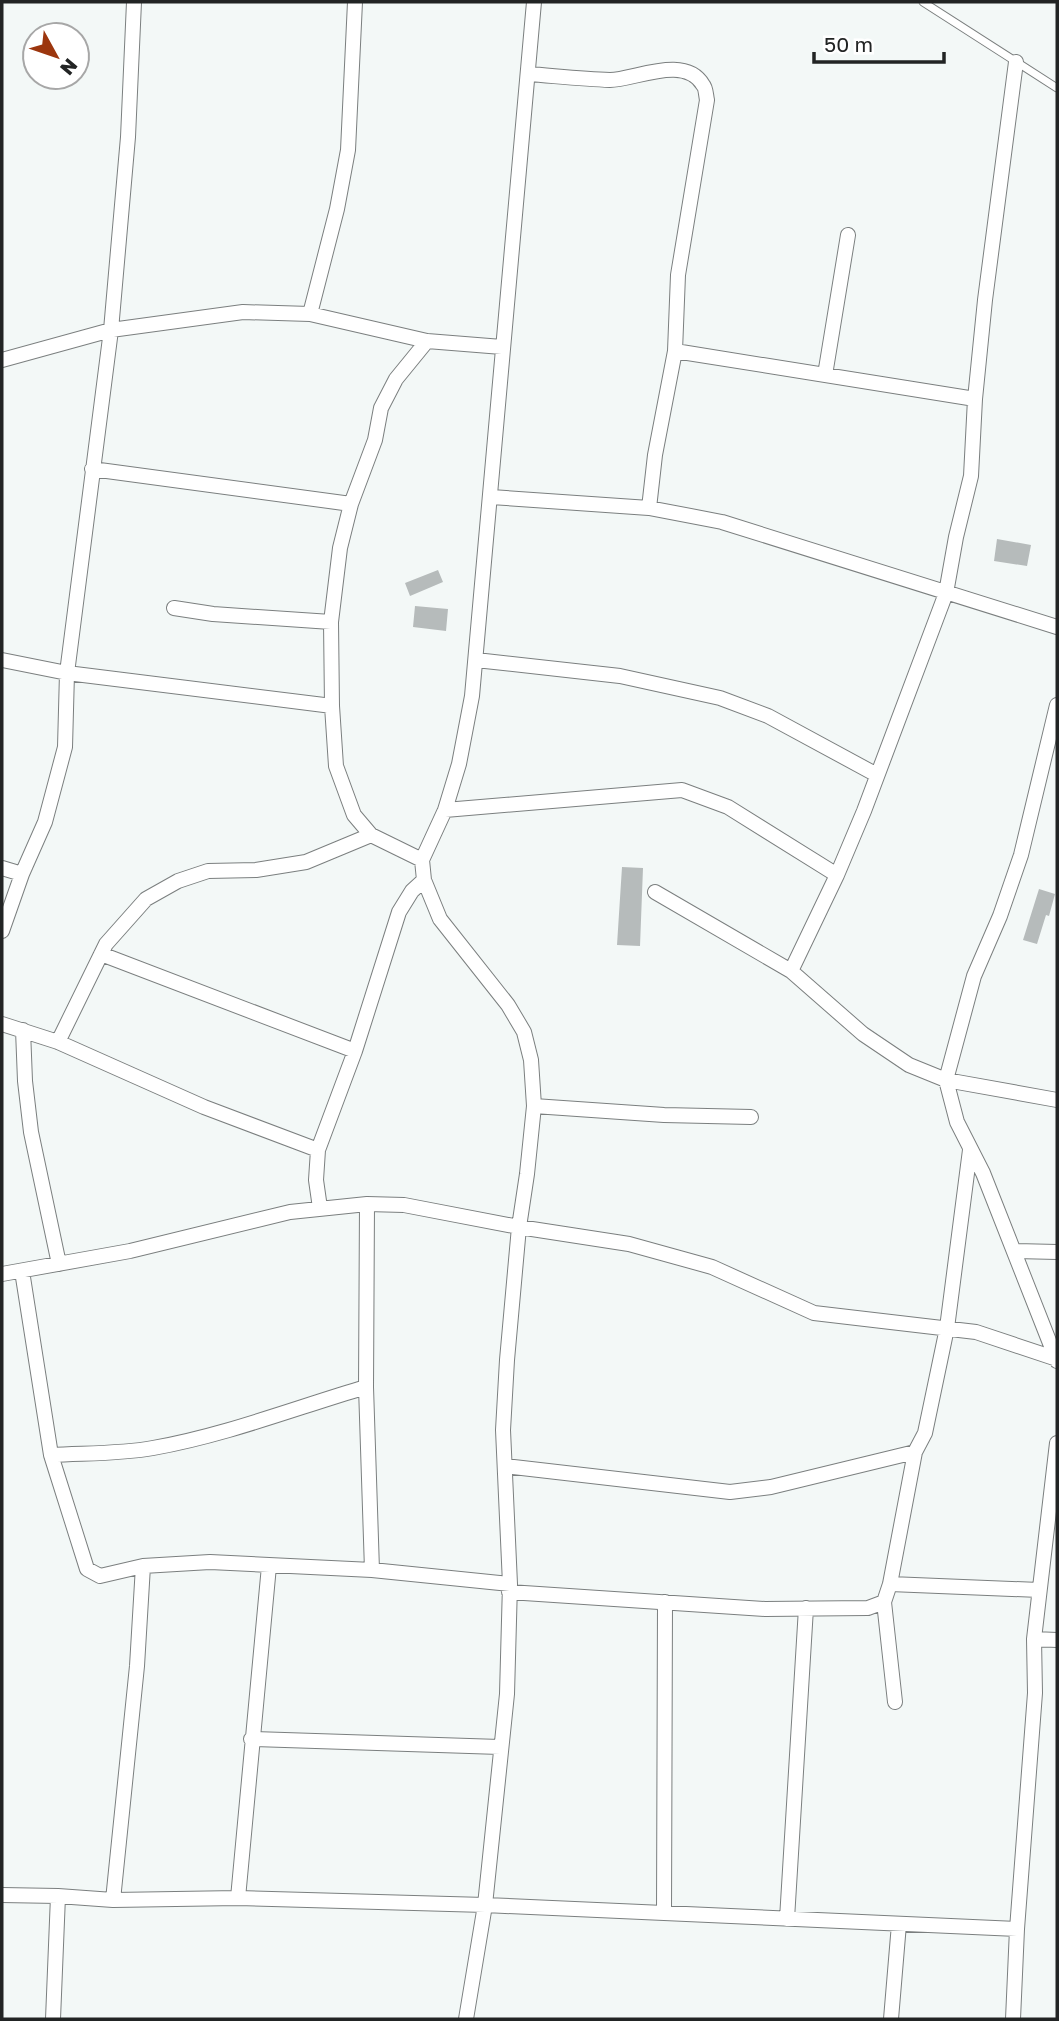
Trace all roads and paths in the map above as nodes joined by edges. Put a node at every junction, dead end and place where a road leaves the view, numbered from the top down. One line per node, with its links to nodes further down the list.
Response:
1 (134, 2): 10 (street)
2 (355, 2): 9 (street)
3 (534, 2): 6 (street)
4 (923, 2): 5 (lane)
5 (1016, 62): 7 (lane); 16 (street)
6 (528, 74): 12 (street); 13 (street)
7 (1057, 88)
8 (848, 234): 15 (street)
9 (310, 314): 10 (street); 11 (street)
10 (111, 330): 14 (street); 17 (street)
11 (427, 341): 12 (street); 19 (street)
12 (502, 347): 18 (street)
13 (676, 351): 15 (street); 20 (street)
14 (2, 360)
15 (825, 375): 16 (street)
16 (975, 399): 21 (street)
17 (92, 469): 19 (street); 27 (street)
18 (491, 497): 20 (street); 26 (street)
19 (351, 504): 23 (street)
20 (649, 508): 21 (street)
21 (946, 593): 24 (street); 30 (street)
22 (174, 608): 23 (street)
23 (331, 622): 29 (street)
24 (1057, 627)
25 (2, 660): 27 (street)
26 (476, 660): 30 (street); 31 (street)
27 (67, 673): 29 (street); 35 (street)
28 (1057, 705): 46 (street)
29 (332, 706): 32 (street)
30 (877, 775): 36 (street)
31 (445, 810): 33 (street); 36 (street)
32 (371, 835): 33 (street); 40 (street)
33 (422, 860): 37 (street)
34 (2, 868): 35 (street)
35 (22, 874): 39 (street)
36 (837, 875): 41 (street)
37 (424, 880): 45 (street); 48 (street)
38 (655, 892): 41 (street)
39 (2, 930)
40 (101, 954): 44 (street); 45 (street)
41 (791, 971): 46 (street)
42 (2, 1024): 43 (street)
43 (23, 1030): 44 (street); 57 (street)
44 (58, 1042): 51 (street)
45 (355, 1051): 51 (street)
46 (946, 1080): 47 (street); 50 (street)
47 (1057, 1100)
48 (534, 1106): 49 (street); 54 (street)
49 (751, 1117)
50 (971, 1148): 55 (street); 60 (street)
51 (318, 1150): 53 (street)
52 (367, 1204): 53 (street); 54 (street); 62 (street)
53 (320, 1208): 57 (street)
54 (519, 1227): 60 (street); 66 (street)
55 (1015, 1251): 56 (street); 61 (street)
56 (1057, 1252)
57 (59, 1264): 58 (street)
58 (22, 1271): 59 (street); 65 (street)
59 (2, 1274)
60 (947, 1328): 61 (street); 64 (street)
61 (1057, 1360)
62 (366, 1387): 65 (street); 70 (street)
63 (1057, 1443): 67 (street)
64 (915, 1452): 66 (street); 71 (street)
65 (51, 1455): 68 (street)
66 (505, 1466): 72 (street)
67 (1052, 1516): 73 (street)
68 (142, 1566): 69 (street); 85 (street)
69 (269, 1566): 70 (street); 80 (street)
70 (372, 1570): 72 (street)
71 (890, 1584): 73 (street); 75 (street)
72 (509, 1588): 74 (street); 81 (street)
73 (1039, 1590): 77 (street)
74 (665, 1602): 76 (street); 87 (street)
75 (884, 1602): 76 (street); 79 (street)
76 (806, 1608): 88 (street)
77 (1034, 1639): 78 (street); 90 (street)
78 (1057, 1640)
79 (895, 1702)
80 (251, 1739): 81 (street); 84 (street)
81 (500, 1747): 86 (street)
82 (2, 1895): 83 (street)
83 (58, 1896): 85 (street); 91 (street)
84 (238, 1898): 85 (street); 86 (street)
85 (113, 1900)
86 (485, 1905): 87 (street); 92 (street)
87 (664, 1913): 88 (street)
88 (787, 1919): 89 (street)
89 (898, 1924): 90 (street); 93 (street)
90 (1017, 1929): 94 (street)
91 (53, 2019)
92 (466, 2019)
93 (891, 2019)
94 (1013, 2019)

